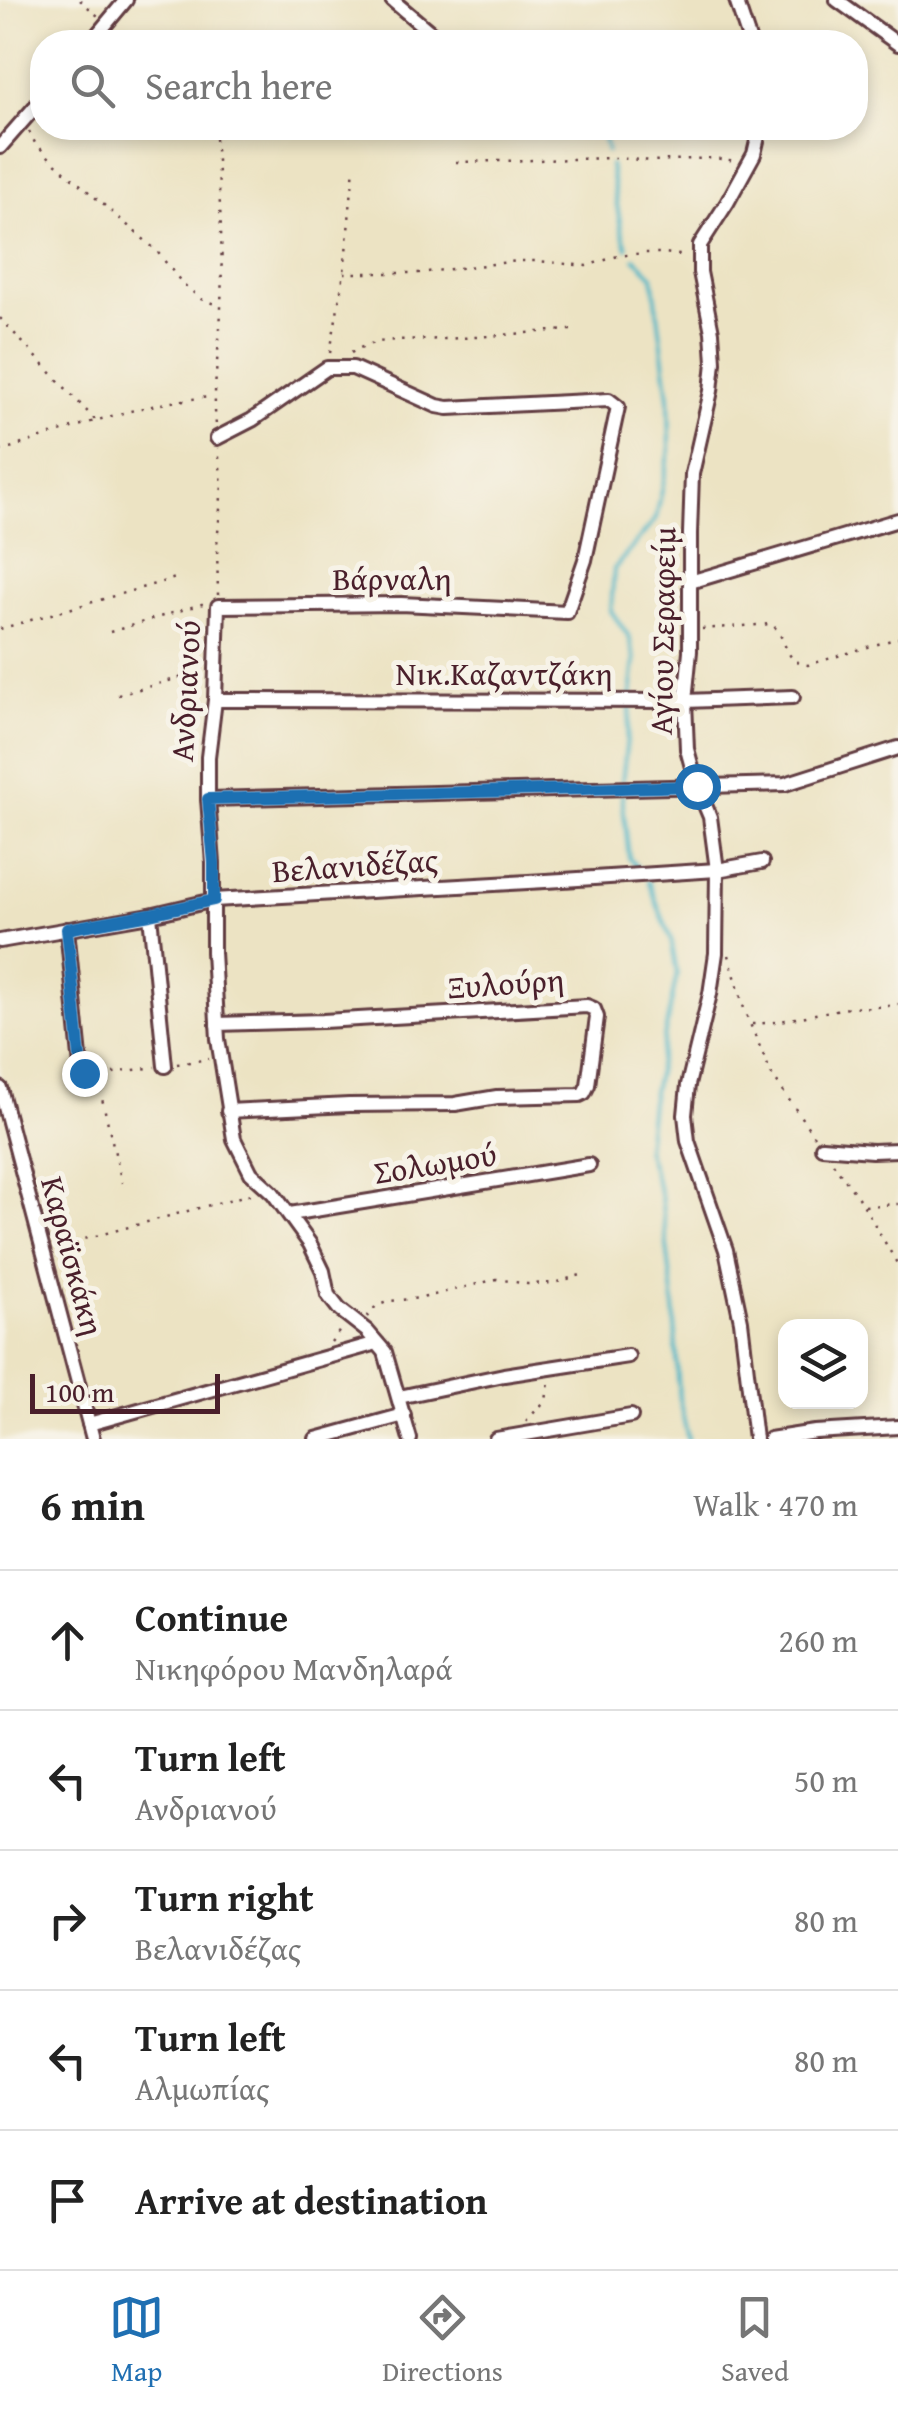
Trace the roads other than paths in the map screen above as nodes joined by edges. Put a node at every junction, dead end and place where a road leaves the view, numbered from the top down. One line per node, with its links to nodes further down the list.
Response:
1 (126, 0): 6 (street)
2 (392, 0): 7 (street)
3 (736, 0): 8 (street)
4 (861, 0): 5 (street)
5 (841, 3): 9 (street)
6 (102, 30)
7 (428, 30)
8 (746, 30)
9 (898, 44)
10 (30, 113): 12 (street)
11 (757, 140): 15 (street, Αγίου Σεραφείμ)
12 (0, 147)
13 (217, 438): 16 (street, Βάρναλη)
14 (898, 520): 15 (street)
15 (690, 582): 19 (street, Αγίου Σεραφείμ)
16 (218, 606): 18 (street, Ανδριανού)
17 (793, 696): 19 (street, Νικ.Καζαντζάκη)
18 (215, 700): 19 (street, Νικ.Καζαντζάκη); 22 (street, Ανδριανού)
19 (685, 701): 21 (street, Αγίου Σεραφείμ)
20 (898, 748): 21 (street)
21 (697, 786): 22 (street); 24 (street, Αγίου Σεραφείμ)
22 (208, 799): 25 (street, Ανδριανού)
23 (762, 862): 24 (street, Βελανιδέζας)
24 (717, 870): 25 (street, Βελανιδέζας); 49 (street, Αγίου Σεραφείμ)
25 (214, 900): 26 (street, Βελανιδέζας); 29 (street, Ανδριανού)
26 (150, 914): 27 (street, Βελανιδέζας); 30 (street)
27 (67, 929): 28 (street, Βελανιδέζας); 31 (street)
28 (0, 940)
29 (217, 1024): 33 (street, Ανδριανού); 33 (street, Ξυλούρη)
30 (165, 1066)
31 (99, 1076)
32 (0, 1088): 43 (street, Καραϊσκάκη)
33 (228, 1111): 37 (street, Ανδριανού)
34 (822, 1148): 35 (street)
35 (898, 1150)
36 (589, 1166): 37 (street, Σολωμού)
37 (290, 1214): 38 (street, Ανδριανού)
38 (377, 1343): 40 (street, Ανδριανού); 43 (street)
39 (628, 1356): 40 (street)
40 (399, 1397): 41 (street, Ανδριανού)
41 (404, 1415): 46 (street); 47 (street, Ανδριανού)
42 (631, 1416): 48 (street)
43 (89, 1424): 45 (street, Καραϊσκάκη)
44 (898, 1427): 50 (street)
45 (92, 1439)
46 (316, 1439)
47 (410, 1439)
48 (496, 1439)
49 (755, 1439)
50 (770, 1439)

